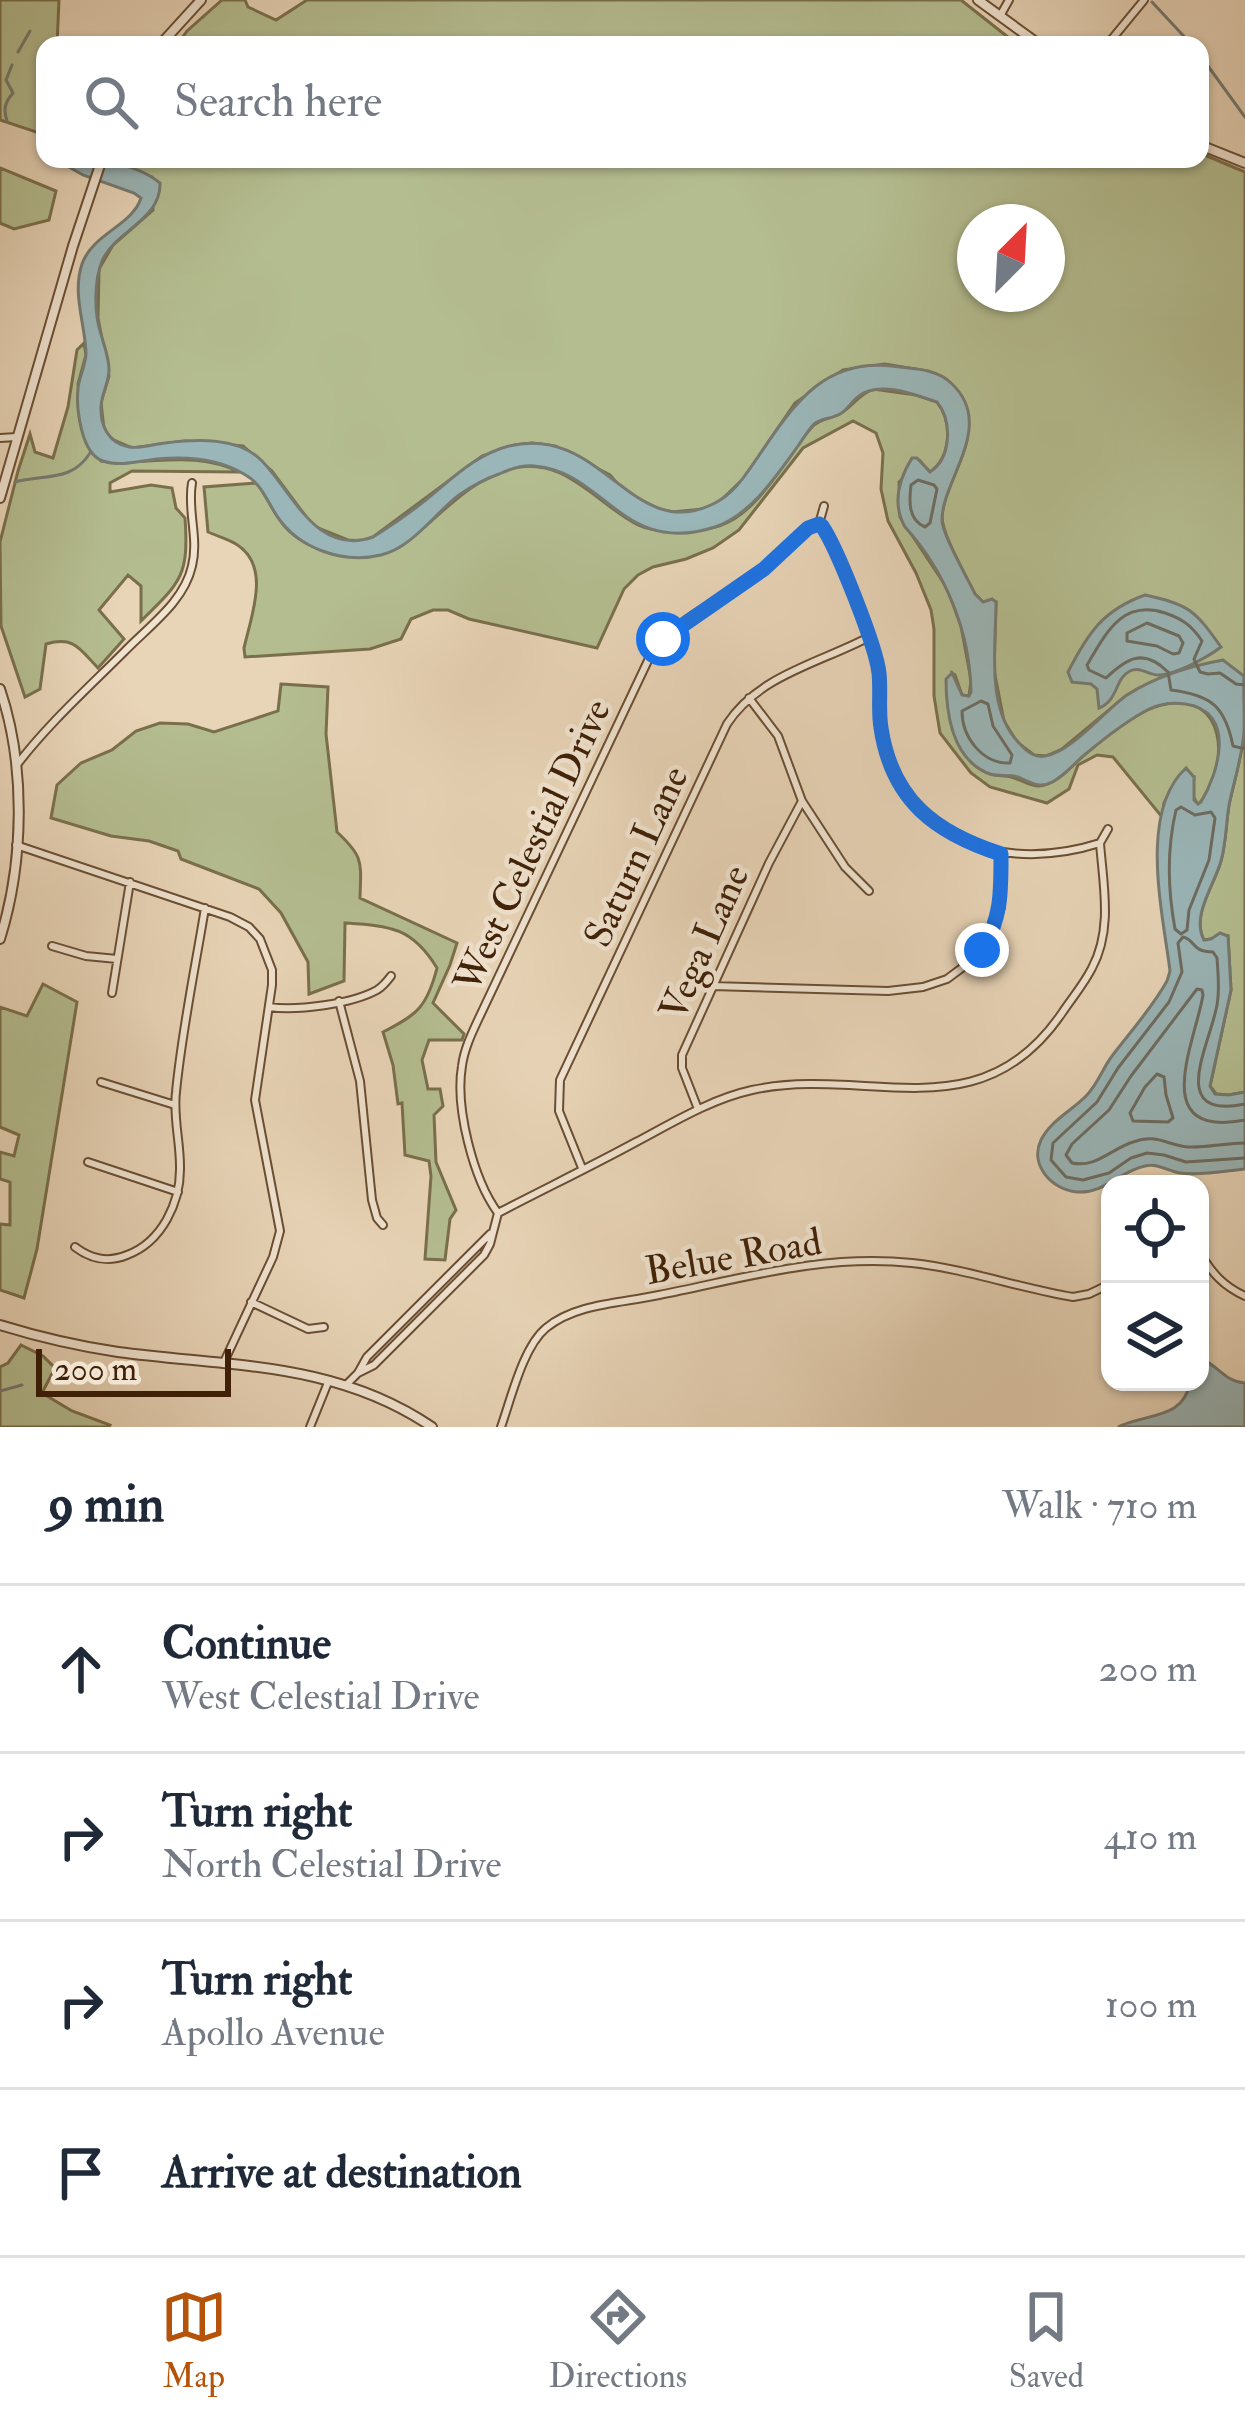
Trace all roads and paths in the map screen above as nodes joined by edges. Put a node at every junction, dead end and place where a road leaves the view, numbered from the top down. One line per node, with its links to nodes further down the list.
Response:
1 (201, 0): 6 (street)
2 (979, 0): 5 (street)
3 (1010, 0): 5 (street)
4 (1144, 0): 8 (street)
5 (1000, 16): 7 (street)
6 (168, 36)
7 (1028, 36)
8 (1114, 36)
9 (1209, 149): 10 (street)
10 (1245, 164)
11 (100, 168): 12 (street)
12 (17, 437): 13 (street); 15 (street)
13 (0, 438)
14 (192, 483): 21 (street)
15 (0, 498)
16 (824, 506): 17 (street)
17 (819, 524): 18 (street); 45 (street, West Celestial Drive)
18 (869, 638): 20 (street, Saturn Lane); 26 (street)
19 (0, 689): 21 (street)
20 (749, 698): 22 (street); 43 (street, Saturn Lane)
21 (16, 766): 25 (street)
22 (802, 801): 28 (street); 35 (street, Vega Lane)
23 (1108, 830): 24 (street)
24 (1100, 843): 26 (street); 41 (street)
25 (16, 845): 27 (street); 29 (street)
26 (1001, 854): 35 (street)
27 (130, 882): 30 (street); 33 (street)
28 (869, 891)
29 (5, 892): 31 (street)
30 (205, 908): 38 (street); 40 (street)
31 (0, 939)
32 (52, 946): 33 (street)
33 (117, 959): 36 (street)
34 (392, 976): 37 (street)
35 (712, 986): 41 (street, Vega Lane)
36 (112, 993)
37 (339, 1001): 38 (street); 46 (street)
38 (269, 1007): 51 (street)
39 (101, 1082): 40 (street)
40 (175, 1105): 44 (street)
41 (698, 1110): 43 (street)
42 (88, 1162): 44 (street)
43 (582, 1168): 45 (street)
44 (178, 1192): 47 (street)
45 (498, 1213): 56 (street)
46 (383, 1225)
47 (75, 1247)
48 (1209, 1265): 50 (street)
49 (1101, 1287): 59 (street, Belue Road)
50 (1245, 1296)
51 (251, 1302): 53 (street); 54 (street)
52 (0, 1325): 54 (street)
53 (324, 1328)
54 (224, 1364): 55 (street)
55 (330, 1380): 56 (street); 57 (street)
56 (347, 1384): 58 (street)
57 (310, 1427)
58 (432, 1427)
59 (501, 1427)

